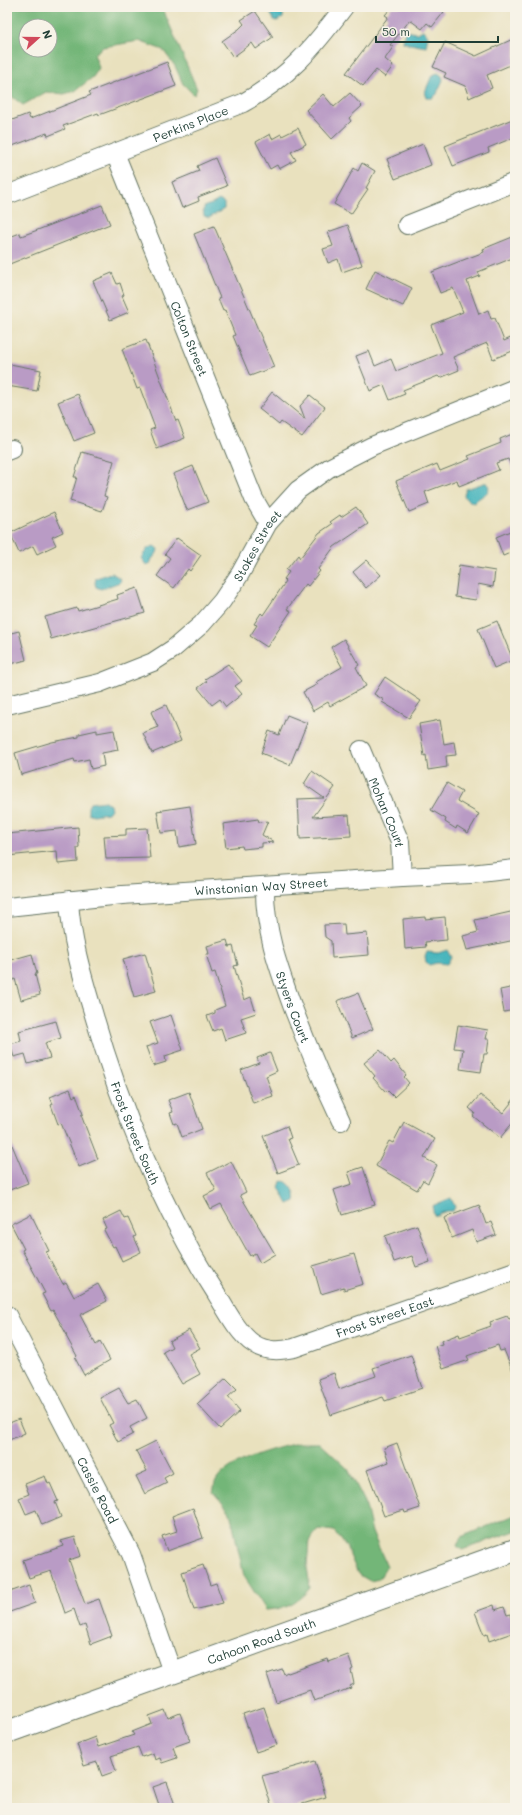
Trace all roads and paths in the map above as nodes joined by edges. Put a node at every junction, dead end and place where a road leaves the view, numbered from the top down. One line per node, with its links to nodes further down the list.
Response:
1 (344, 7): 2 (street, Perkins Place)
2 (115, 154): 4 (street, Perkins Place); 7 (street, Colton Street)
3 (515, 182): 5 (street)
4 (7, 195)
5 (407, 225)
6 (515, 388): 7 (street, Stokes Street)
7 (268, 523): 8 (street, Stokes Street)
8 (7, 704)
9 (361, 750): 11 (street, Mohan Court)
10 (515, 869): 11 (street, Winstonian Way Street)
11 (402, 877): 12 (street, Winstonian Way Street)
12 (265, 887): 13 (street, Winstonian Way Street); 15 (street, Styers Court)
13 (69, 900): 14 (street, Winstonian Way Street); 18 (street, Frost Street South)
14 (7, 907)
15 (341, 1121)
16 (515, 1271): 18 (street, Frost Street East)
17 (7, 1315): 20 (street, Cassie Road)
18 (254, 1344)
19 (515, 1550): 20 (main road, Cahoon Road South)
20 (172, 1672): 21 (main road, Cahoon Road South)
21 (7, 1732)

